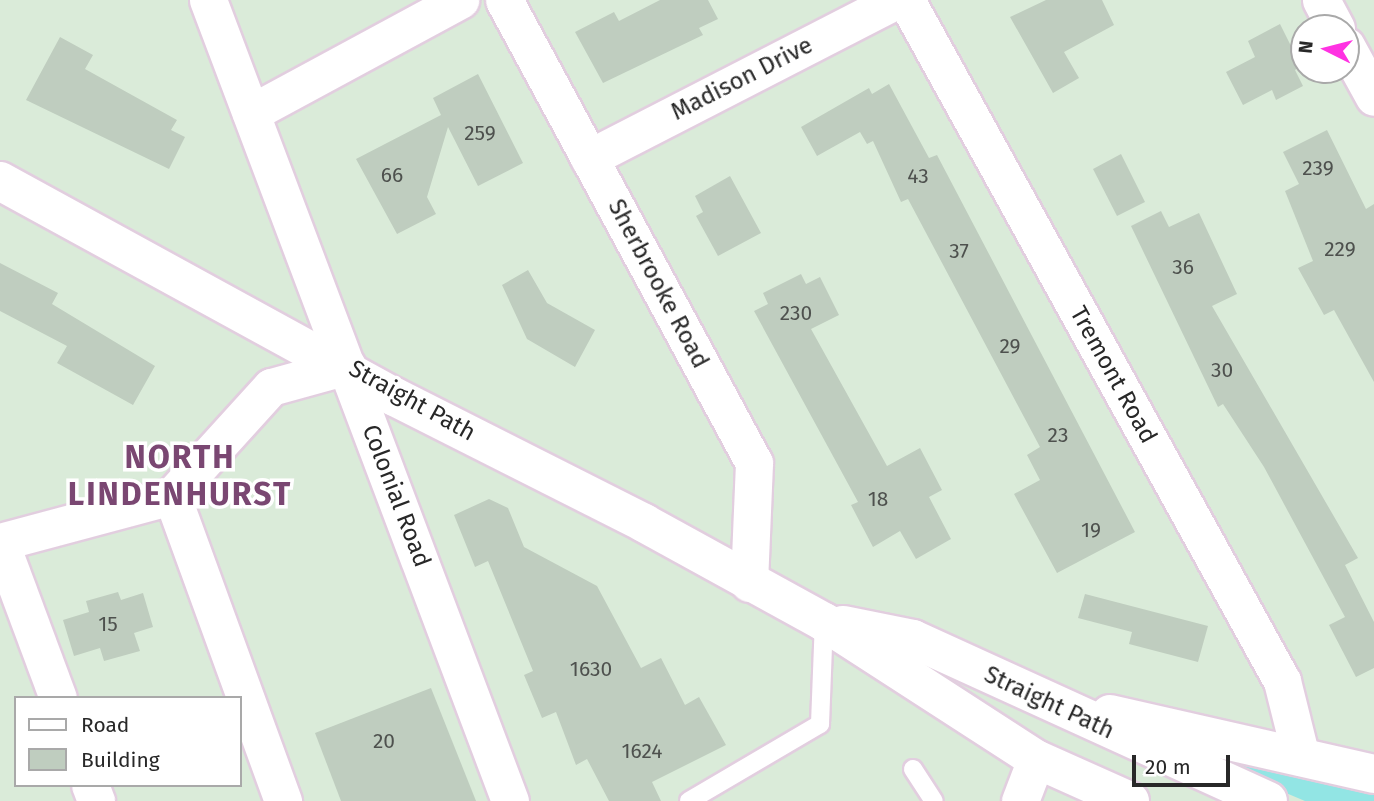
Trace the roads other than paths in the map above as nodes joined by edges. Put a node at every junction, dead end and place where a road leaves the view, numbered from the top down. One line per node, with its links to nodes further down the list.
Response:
1 (208, 0): 8 (street, Colonial Road)
2 (460, 0): 8 (street)
3 (504, 0): 9 (street, Sherbrooke Road)
4 (896, 0): 9 (street, Madison Drive)
5 (906, 0): 18 (street, Tremont Road)
6 (1360, 72): 7 (street)
7 (1374, 97)
8 (251, 113): 11 (street, Colonial Road)
9 (589, 158): 14 (street, Sherbrooke Road)
10 (0, 180): 11 (main road, Straight Path)
11 (347, 366): 12 (street); 14 (main road, Straight Path); 23 (street, Colonial Road)
12 (172, 496): 13 (street); 22 (street)
13 (0, 541): 16 (street)
14 (749, 583): 15 (main road, Straight Path)
15 (824, 622): 17 (main road, Straight Path); 19 (main road, Straight Path); 24 (lane)
16 (57, 696)
17 (1044, 701): 18 (main road); 28 (main road, Straight Path)
18 (1301, 757): 21 (main road)
19 (1037, 759): 26 (street); 27 (main road, Straight Path)
20 (913, 769): 25 (lane)
21 (1374, 774)
22 (283, 801)
23 (510, 801)
24 (689, 801)
25 (934, 801)
26 (1020, 801)
27 (1130, 801)
28 (1268, 801)

